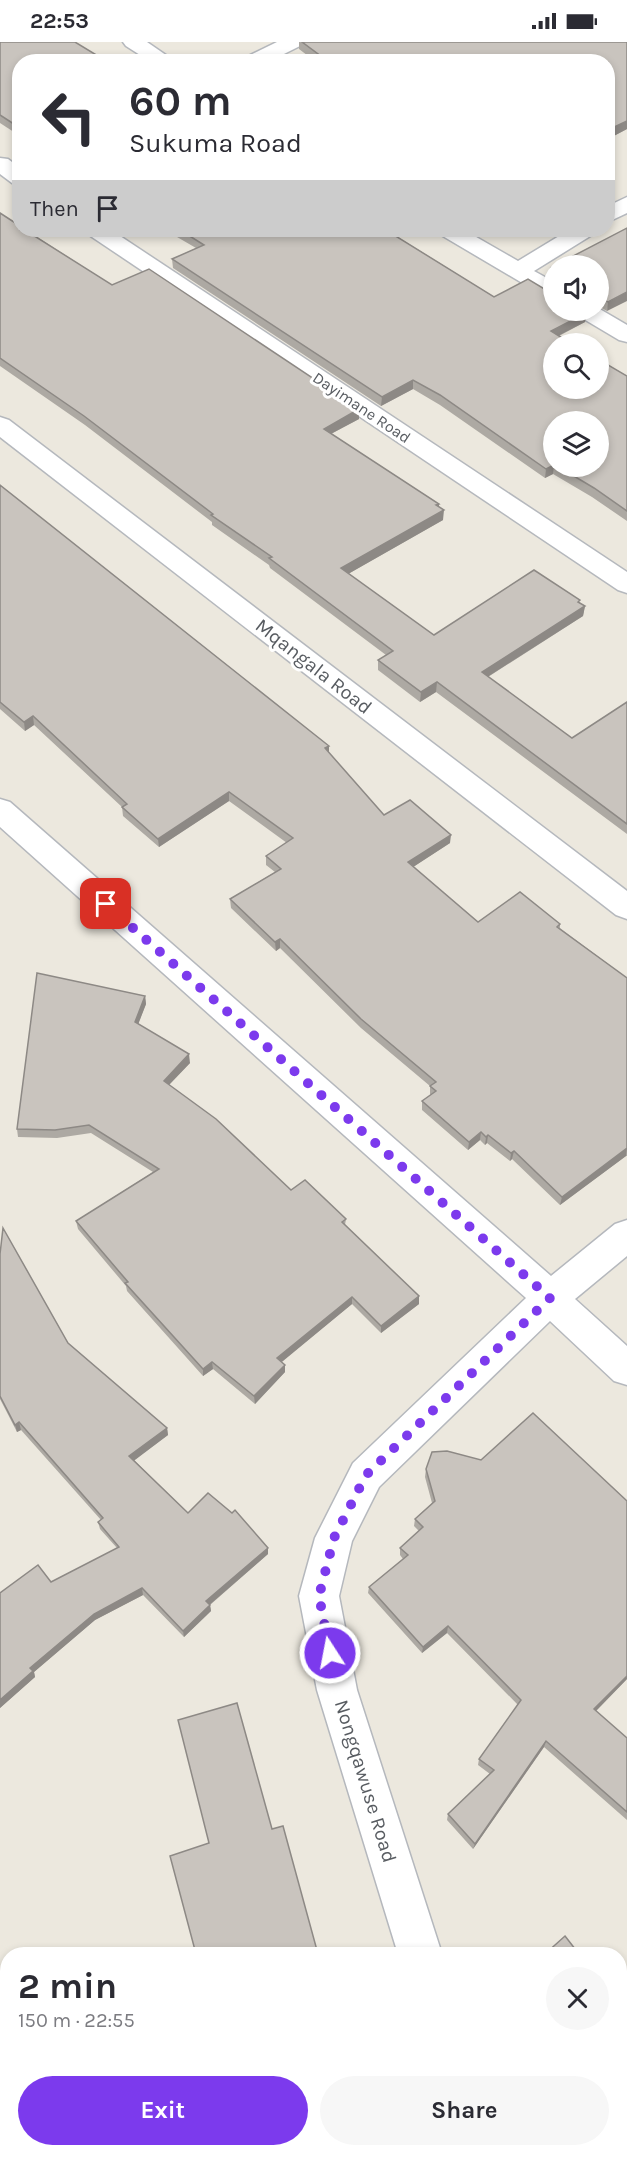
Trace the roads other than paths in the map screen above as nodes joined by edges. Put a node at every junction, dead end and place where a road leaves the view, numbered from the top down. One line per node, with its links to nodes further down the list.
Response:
1 (133, 42): 3 (street)
2 (293, 42): 4 (street)
3 (153, 54)
4 (268, 54)
5 (107, 237): 13 (street, Dayimane Road)
6 (461, 237): 8 (street)
7 (573, 237): 8 (street)
8 (518, 271): 9 (street)
9 (543, 285)
10 (603, 321): 11 (street)
11 (627, 335)
12 (0, 425): 15 (street, Mqangala Road)
13 (627, 584)
14 (0, 810): 17 (street)
15 (627, 907)
16 (627, 1235): 17 (street, Nongqawuse Road)
17 (550, 1298): 18 (street); 19 (street, Nongqawuse Road)
18 (627, 1369)
19 (418, 1947)

